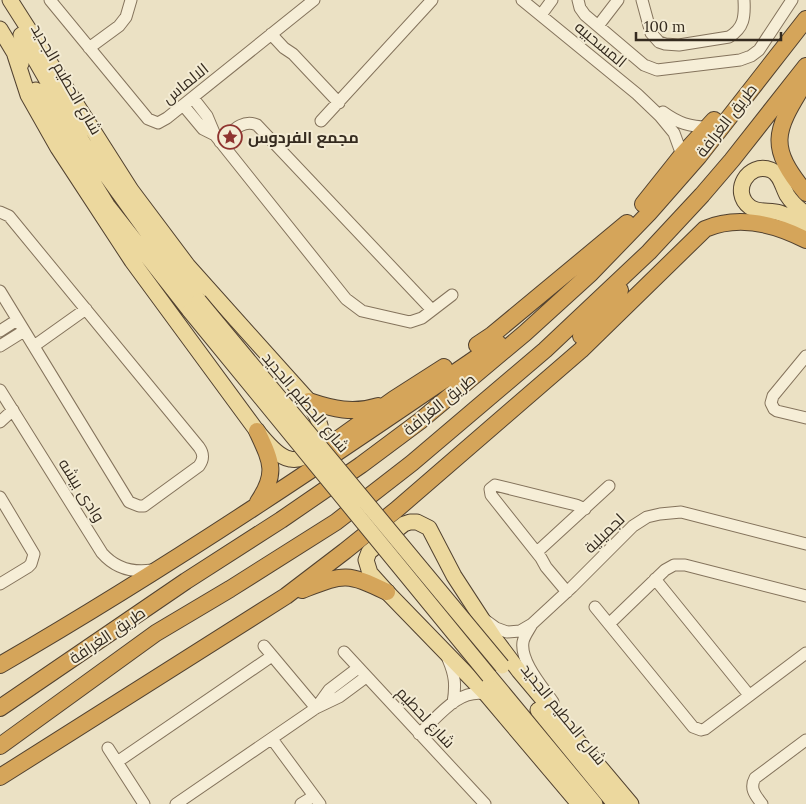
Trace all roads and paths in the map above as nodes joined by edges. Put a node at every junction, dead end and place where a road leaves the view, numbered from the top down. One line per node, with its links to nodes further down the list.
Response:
1 (2, 0): 42 (main road, شارع الحطيم الجديد)
2 (10, 0): 54 (main road)
3 (50, 0): 20 (street, الالماس)
4 (131, 0): 20 (street)
5 (314, 0): 18 (street, الالماس)
6 (432, 0): 28 (street)
7 (522, 0): 14 (street, المسحبيه)
8 (552, 0): 14 (street)
9 (578, 0): 16 (street)
10 (618, 0): 16 (street)
11 (642, 0): 19 (street)
12 (744, 0): 19 (street)
13 (792, 0): 23 (street)
14 (541, 15): 26 (street, المسحبيه)
15 (806, 19): 21 (highway, طريق الغرافة)
16 (598, 26): 23 (street)
17 (0, 29): 22 (main road, شارع الحطيم الجديد)
18 (274, 32): 27 (street, الالماس); 28 (street)
19 (700, 42): 23 (street)
20 (89, 48): 27 (street, الالماس)
21 (778, 54): 30 (highway); 41 (highway, طريق الغرافة)
22 (16, 55): 42 (main road, شارع الحطيم الجديد); 58 (main road)
23 (703, 65)
24 (806, 66): 38 (highway, طريق الغرافة)
25 (806, 82): 33 (highway)
26 (637, 94): 30 (street, المسحبيه); 32 (street, المسحبيه)
27 (188, 102): 31 (street)
28 (338, 103): 29 (street)
29 (321, 121)
30 (708, 127): 32 (highway)
31 (217, 139): 44 (street); 44 (street)
32 (682, 155): 53 (highway)
33 (806, 193)
34 (0, 212): 43 (street)
35 (806, 214): 36 (main road)
36 (806, 228)
37 (806, 240): 51 (highway)
38 (649, 252): 51 (highway); 94 (highway, طريق الغرافة)
39 (0, 291): 45 (street)
40 (452, 295): 44 (street)
41 (568, 295): 60 (highway); 88 (highway, طريق الغرافة)
42 (195, 306): 104 (main road, شارع الحطيم الجديد, bridge); 105 (main road, شارع الحطيم الجديد, bridge)
43 (86, 309): 49 (street); 49 (street)
44 (432, 310)
45 (17, 320): 46 (street); 47 (street)
46 (0, 331)
47 (24, 331): 48 (street); 49 (street)
48 (0, 346)
49 (34, 346)
50 (806, 356): 56 (street)
51 (540, 386): 71 (highway)
52 (0, 390): 55 (street, وادى بيشه)
53 (394, 399): 54 (highway); 60 (highway)
54 (309, 401): 58 (main road)
55 (7, 407): 57 (street); 66 (street, وادى بيشه)
56 (806, 418)
57 (0, 422)
58 (257, 431): 62 (highway)
59 (609, 486): 63 (street)
60 (278, 492): 62 (highway)
61 (0, 497): 68 (street)
62 (255, 507): 66 (highway)
63 (584, 509): 65 (street); 65 (street)
64 (806, 544): 69 (street, لجميلية)
65 (539, 555): 69 (street)
66 (161, 568): 82 (highway)
67 (655, 579): 72 (street); 76 (street); 86 (street)
68 (0, 584)
69 (570, 590): 75 (street, لجميلية)
70 (386, 592): 71 (highway); 74 (main road); 78 (main road)
71 (286, 596): 97 (highway)
72 (806, 596)
73 (595, 607): 76 (street)
74 (479, 616): 75 (street, لجميلية); 90 (main road)
75 (532, 624): 90 (street, لجميلية)
76 (609, 624): 86 (street)
77 (264, 646): 81 (street)
78 (444, 650): 85 (main road); 87 (street)
79 (344, 652): 83 (street, شارع لحطيم)
80 (806, 652): 86 (street)
81 (272, 656): 89 (street); 96 (street)
82 (0, 665)
83 (358, 668): 84 (street, شارع لحطيم); 89 (street)
84 (366, 677): 89 (street); 91 (street, شارع لحطيم)
85 (486, 694): 87 (street); 103 (main road)
86 (749, 695)
87 (453, 703): 91 (street)
88 (0, 708)
89 (316, 708): 92 (street)
90 (562, 723): 106 (main road)
91 (419, 734): 102 (street, شارع لحطيم)
92 (272, 739): 98 (street); 100 (street)
93 (806, 740): 107 (street)
94 (0, 746)
95 (108, 748): 96 (street)
96 (117, 762): 99 (street)
97 (0, 777)
98 (317, 800): 101 (street)
99 (144, 804)
100 (176, 804)
101 (301, 804)
102 (485, 804)
103 (579, 804)
104 (595, 804)
105 (615, 804)
106 (631, 804)
107 (762, 804)

